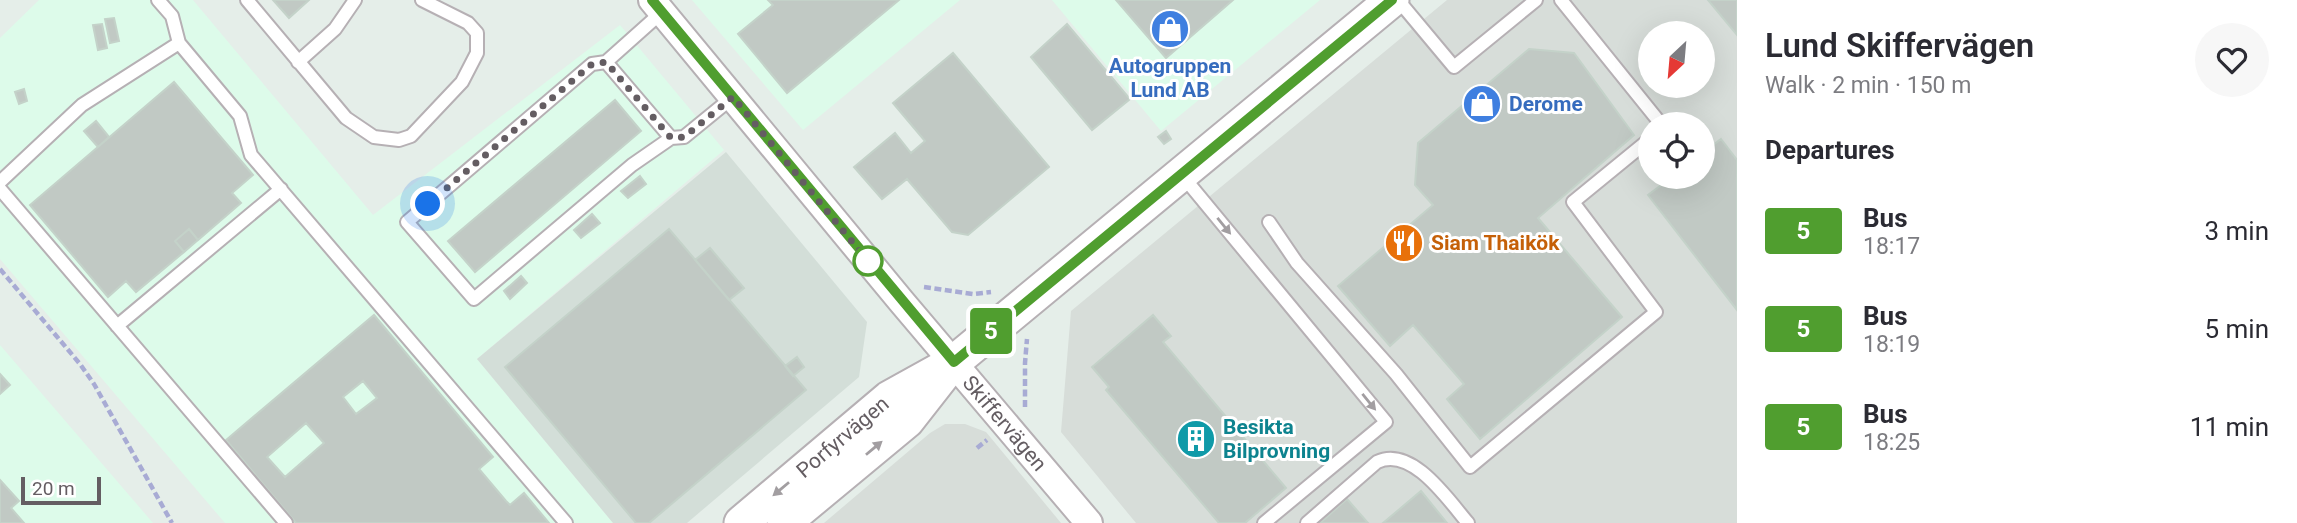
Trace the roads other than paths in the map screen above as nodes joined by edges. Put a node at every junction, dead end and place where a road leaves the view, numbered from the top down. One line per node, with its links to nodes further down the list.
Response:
1 (158, 0): 10 (lane)
2 (247, 0): 11 (lane)
3 (355, 0): 11 (lane)
4 (422, 0): 11 (lane)
5 (1392, 0): 17 (street, Porfyrvägen)
6 (1398, 0): 7 (lane)
7 (1536, 0)
8 (1561, 0): 14 (lane)
9 (657, 6): 12 (lane); 13 (street, Skiffervägen)
10 (179, 43): 18 (lane); 20 (lane)
11 (298, 62)
12 (606, 62): 15 (lane); 15 (lane)
13 (733, 97): 15 (lane); 23 (street, Skiffervägen)
14 (1651, 112)
15 (671, 138)
16 (1638, 149): 21 (lane)
17 (1181, 174): 23 (street, Porfyrvägen); 29 (lane, one-way to 29)
18 (0, 182)
19 (0, 189): 22 (lane)
20 (281, 189): 22 (lane); 25 (lane)
21 (1269, 222)
22 (117, 326): 24 (lane)
23 (954, 362): 26 (street, Porfyrvägen, one-way to 26); 27 (street, Porfyrvägen, one-way to 23); 28 (street, Skiffervägen)
24 (285, 523)
25 (566, 523)
26 (741, 523)
27 (784, 523)
28 (1089, 523)
29 (1264, 523)
30 (1307, 523): 31 (lane)
31 (1468, 523)

